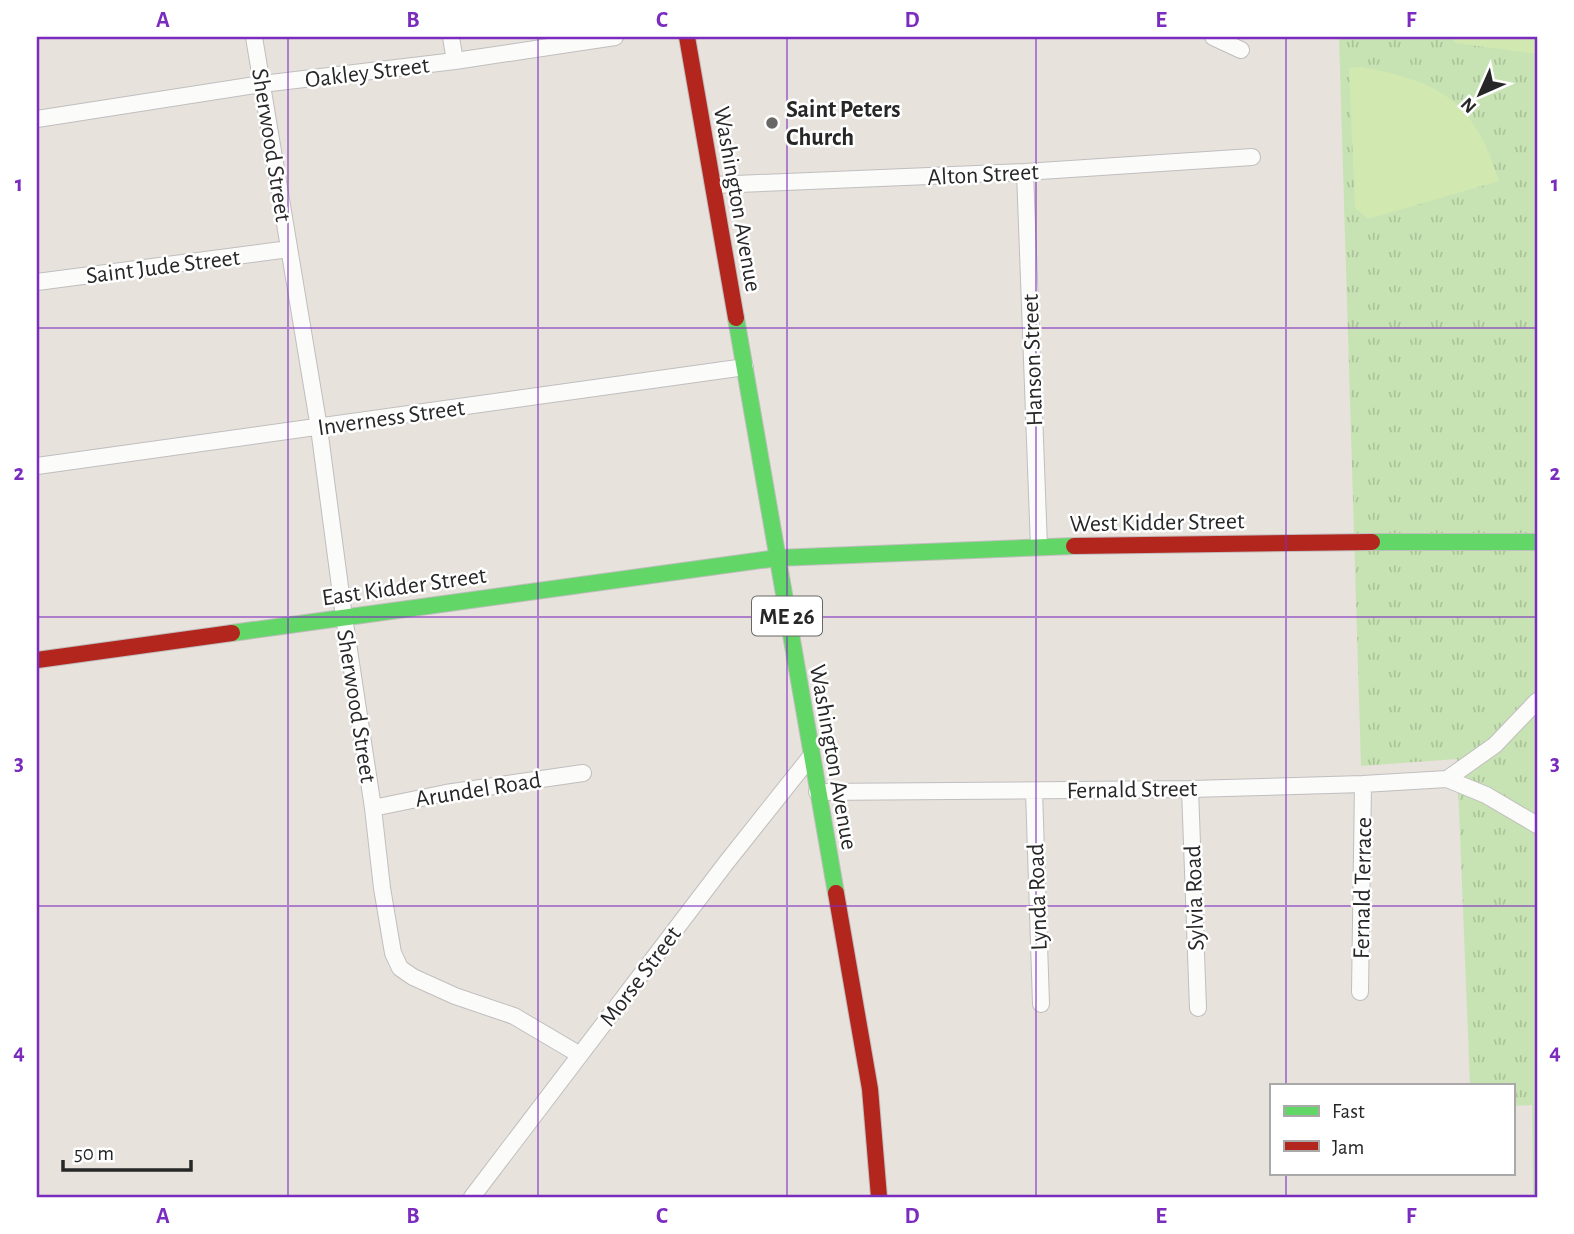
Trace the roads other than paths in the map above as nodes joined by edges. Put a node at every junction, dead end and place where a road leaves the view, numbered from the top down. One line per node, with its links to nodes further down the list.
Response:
1 (254, 37): 8 (street, Sherwood Street)
2 (451, 37): 7 (street)
3 (615, 37): 7 (street, Oakley Street)
4 (687, 37): 12 (street, Washington Avenue / ME 26)
5 (1213, 37): 6 (street)
6 (1241, 50)
7 (455, 61): 8 (street, Oakley Street)
8 (262, 84): 9 (street, Oakley Street); 13 (street, Sherwood Street)
9 (37, 119)
10 (1252, 157): 11 (street, Alton Street)
11 (1025, 172): 12 (street, Alton Street); 19 (street, Hanson Street)
12 (713, 185): 15 (street, Washington Avenue / ME 26)
13 (289, 249): 14 (street, Saint Jude Street); 16 (street, Sherwood Street)
14 (37, 282)
15 (745, 366): 16 (street, Inverness Street); 20 (street, Washington Avenue / ME 26)
16 (319, 428): 17 (street, Inverness Street); 21 (street, Sherwood Street)
17 (37, 466)
18 (1537, 542): 19 (street, West Kidder Street)
19 (1039, 547): 20 (street, West Kidder Street)
20 (777, 558): 21 (street, East Kidder Street); 24 (street, Washington Avenue / ME 26)
21 (344, 617): 22 (street, East Kidder Street); 31 (street, Sherwood Street)
22 (37, 660)
23 (1537, 701): 26 (street)
24 (811, 757): 30 (street, Washington Avenue / ME 26); 36 (street, Morse Street)
25 (583, 773): 31 (street, Arundel Road)
26 (1447, 779): 27 (street, Fernald Street); 32 (street, Fernald Street)
27 (1363, 784): 28 (street, Fernald Street); 33 (street, Fernald Terrace)
28 (1190, 789): 29 (street, Fernald Street); 35 (street, Sylvia Road)
29 (1034, 791): 30 (street, Fernald Street); 34 (street, Lynda Road)
30 (817, 792): 38 (street, Washington Avenue / ME 26)
31 (373, 807): 36 (street, Sherwood Street)
32 (1537, 825)
33 (1360, 992)
34 (1041, 1004)
35 (1198, 1008)
36 (580, 1055): 37 (street, Morse Street)
37 (472, 1197)
38 (879, 1197)

